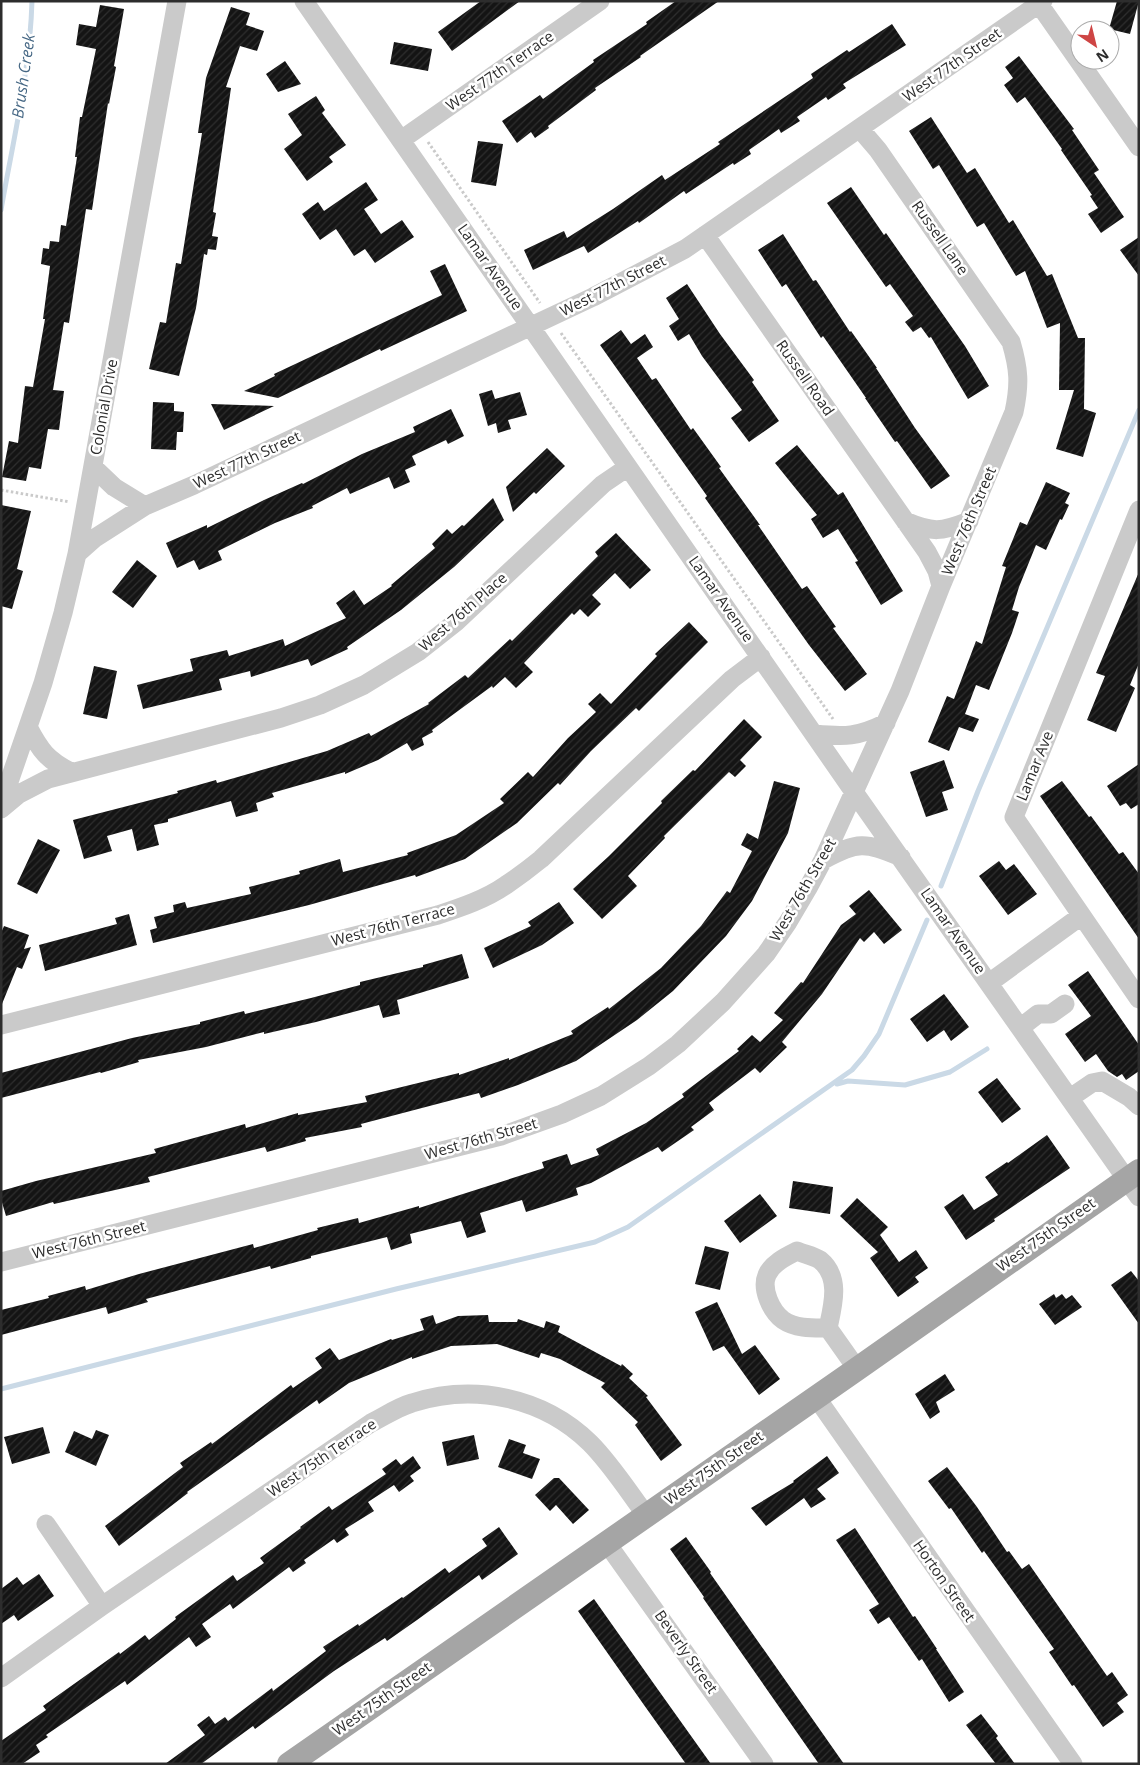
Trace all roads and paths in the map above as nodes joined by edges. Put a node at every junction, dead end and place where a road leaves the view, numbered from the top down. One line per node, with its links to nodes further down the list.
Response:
1 (177, 1): 15 (street, Colonial Drive)
2 (304, 1): 6 (street, Lamar Avenue)
3 (600, 1): 6 (street, West 77th Terrace)
4 (1041, 3): 5 (street, West 77th Street); 8 (street)
5 (860, 129): 9 (street, West 77th Street); 13 (street, Russell Lane)
6 (401, 140): 11 (street, Lamar Avenue)
7 (428, 141): 10 (path)
8 (1139, 147)
9 (705, 235): 11 (street, West 77th Street); 20 (street, Russell Road)
10 (544, 308)
11 (531, 326): 14 (street, Lamar Avenue); 18 (street, West 77th Street)
12 (561, 333): 25 (path)
13 (1014, 351): 21 (street, West 76th Street)
14 (628, 466): 24 (street, Lamar Avenue); 29 (street, West 76th Place)
15 (93, 467): 18 (street); 22 (street, Colonial Drive)
16 (1, 490): 17 (path)
17 (72, 503)
18 (145, 506): 22 (street, West 77th Street)
19 (1139, 510): 35 (street, Lamar Ave)
20 (905, 521): 21 (street); 23 (street, Russell Road)
21 (969, 521): 23 (street, West 76th Street)
22 (77, 554): 27 (street, Colonial Drive)
23 (941, 586): 26 (street, West 76th Street)
24 (761, 657): 28 (street, Lamar Avenue); 39 (street, West 76th Terrace)
25 (838, 723)
26 (886, 723): 28 (street); 30 (street, West 76th Street)
27 (28, 727): 29 (street); 31 (street, Colonial Drive)
28 (815, 734): 30 (street, Lamar Avenue)
29 (71, 772): 32 (street, West 76th Place)
30 (854, 792): 33 (street, Lamar Avenue); 34 (street, West 76th Street)
31 (1, 805)
32 (1, 809)
33 (902, 857): 34 (street); 36 (street, Lamar Avenue)
34 (823, 860): 44 (street, West 76th Street)
35 (1081, 916): 36 (street); 37 (street, Lamar Ave)
36 (989, 983): 40 (street, Lamar Avenue)
37 (1139, 999)
38 (1065, 1004): 40 (street)
39 (1, 1025)
40 (1020, 1028): 41 (street, Lamar Avenue)
41 (1070, 1098): 42 (street); 43 (street, Lamar Avenue)
42 (1139, 1106)
43 (1135, 1182): 46 (main road, West 75th Street)
44 (1, 1262)
45 (828, 1328): 46 (street)
46 (857, 1369): 47 (main road, West 75th Street)
47 (816, 1398): 48 (main road, West 75th Street); 55 (street, Horton Street)
48 (646, 1515): 50 (main road, West 75th Street); 51 (street, West 75th Terrace)
49 (46, 1524): 51 (street)
50 (606, 1542): 53 (main road, West 75th Street); 54 (street, Beverly Street)
51 (102, 1606): 52 (street, West 75th Terrace)
52 (1, 1678)
53 (295, 1762)
54 (764, 1764)
55 (1073, 1764)

